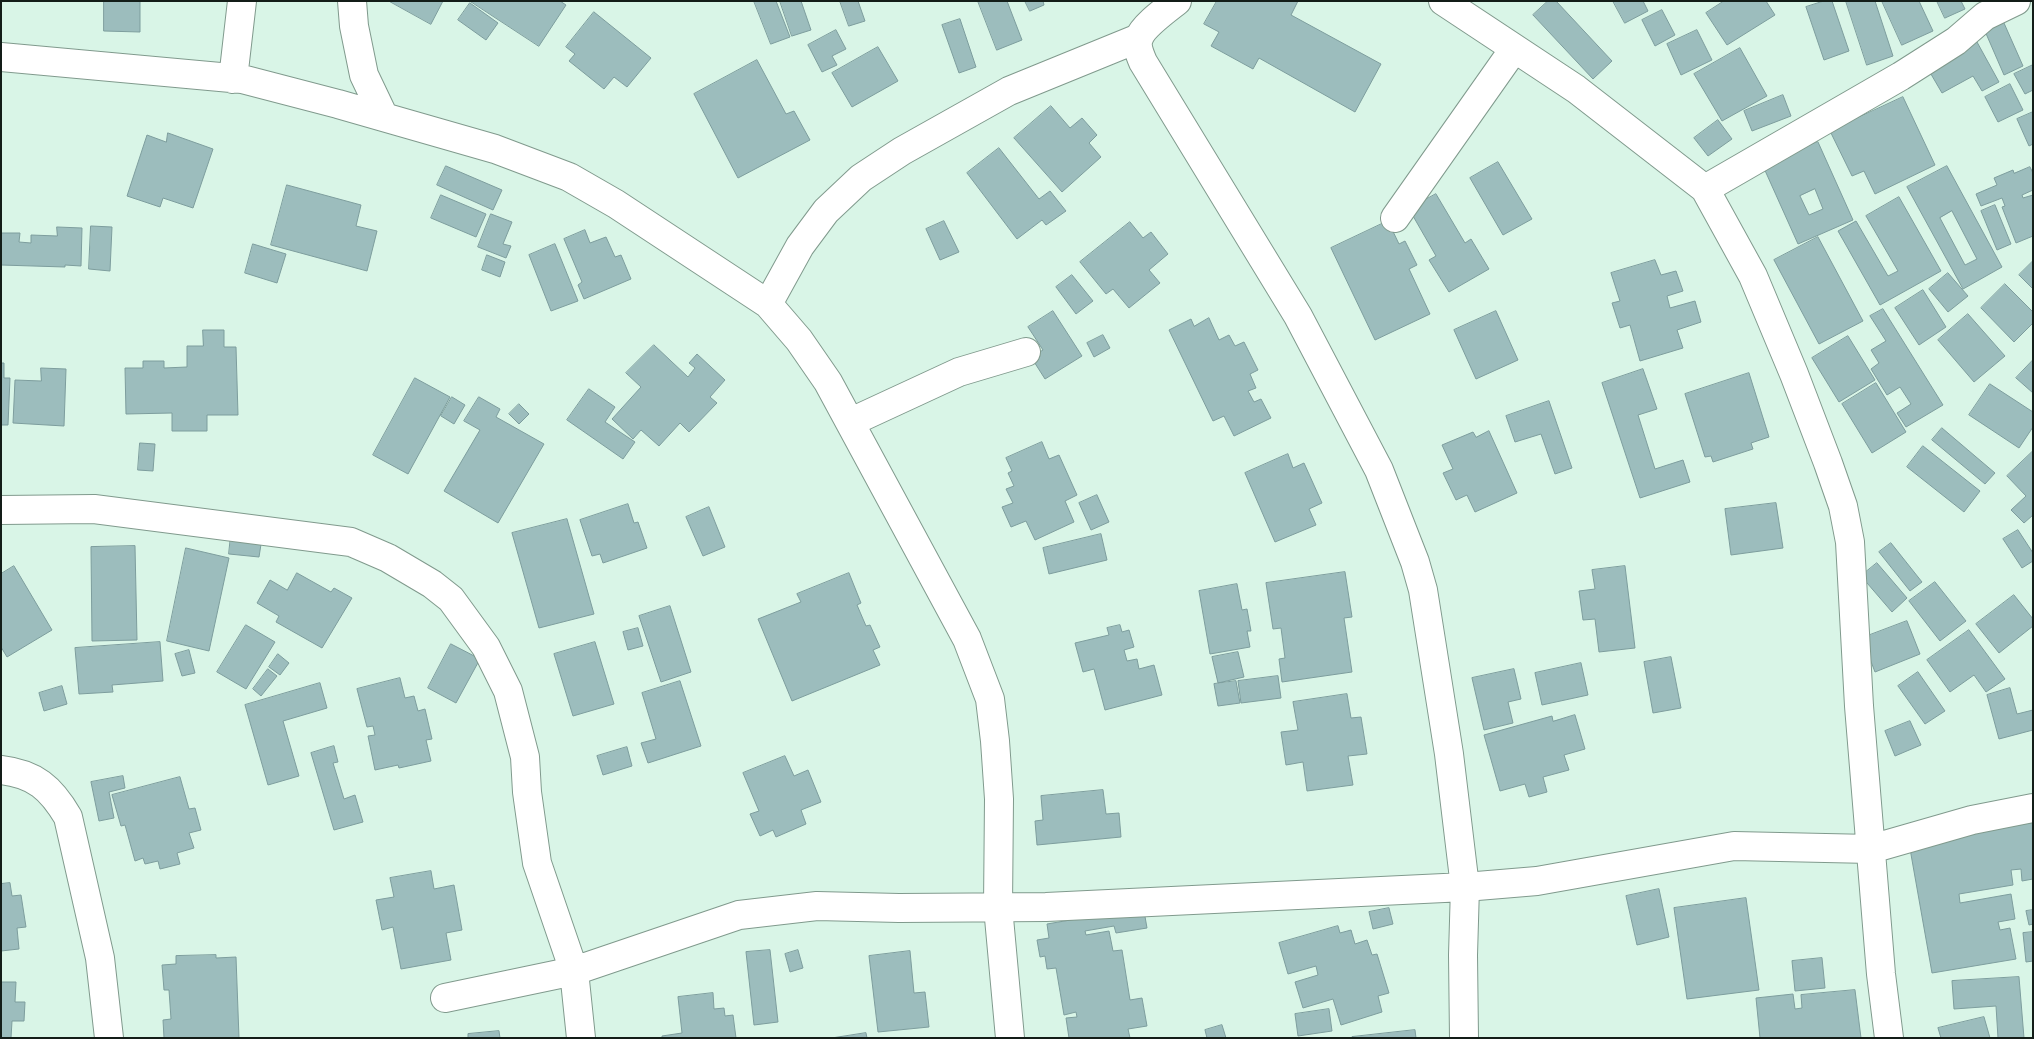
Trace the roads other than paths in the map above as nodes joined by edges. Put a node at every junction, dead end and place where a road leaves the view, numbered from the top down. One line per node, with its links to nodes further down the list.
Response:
1 (242, 1): 9 (street)
2 (352, 1): 10 (street)
3 (1177, 1): 6 (street)
4 (1443, 1): 7 (street)
5 (2016, 1): 11 (street)
6 (1139, 38): 13 (street); 20 (street)
7 (1514, 49): 11 (street); 12 (street)
8 (1, 57): 9 (street)
9 (233, 79): 10 (street)
10 (384, 117): 13 (street)
11 (1705, 189): 19 (street)
12 (1395, 218)
13 (768, 304): 15 (street)
14 (1026, 352): 15 (street)
15 (850, 422): 21 (street)
16 (1, 510): 22 (street)
17 (1, 770): 24 (street)
18 (2033, 808): 19 (street)
19 (1871, 848): 20 (street); 28 (street)
20 (1466, 887): 21 (street); 27 (street)
21 (998, 907): 22 (street); 26 (street)
22 (574, 971): 23 (street); 25 (street)
23 (445, 998)
24 (109, 1038)
25 (581, 1038)
26 (1010, 1038)
27 (1464, 1038)
28 (1889, 1038)

